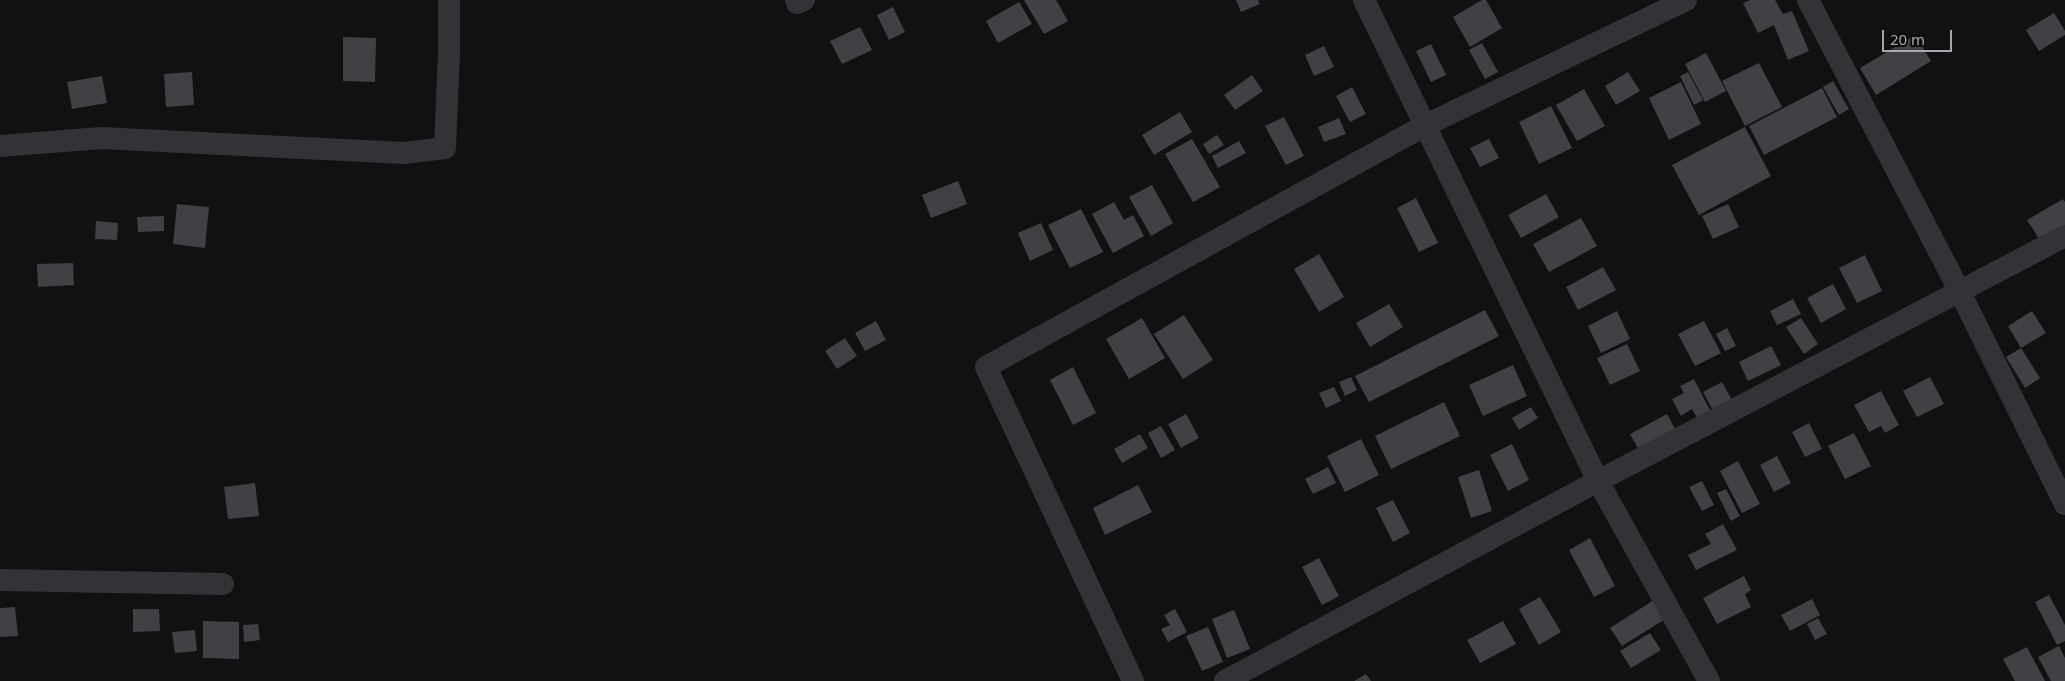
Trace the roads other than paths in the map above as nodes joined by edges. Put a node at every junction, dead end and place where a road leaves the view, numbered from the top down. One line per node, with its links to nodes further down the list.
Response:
1 (448, 0): 8 (street)
2 (796, 0): 3 (street)
3 (804, 0)
4 (1364, 0): 7 (street)
5 (1686, 0): 7 (street)
6 (1808, 0): 10 (street)
7 (1424, 126): 11 (street); 15 (street)
8 (0, 146)
9 (2065, 236): 10 (street)
10 (1959, 290): 11 (street); 12 (street)
11 (1598, 481): 16 (street); 17 (street)
12 (2065, 504)
13 (0, 580): 14 (street)
14 (223, 584)
15 (1133, 681)
16 (1225, 681)
17 (1709, 681)

